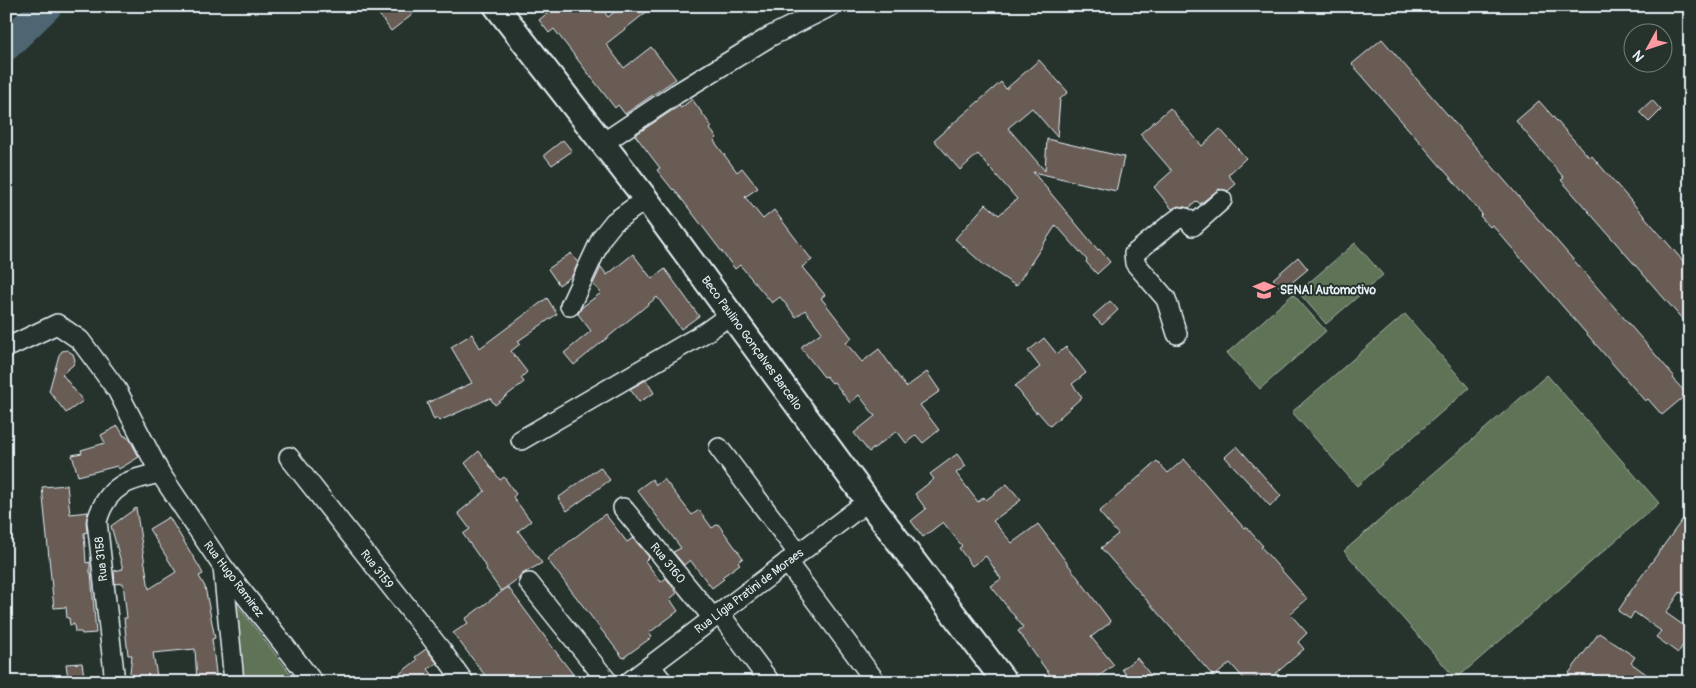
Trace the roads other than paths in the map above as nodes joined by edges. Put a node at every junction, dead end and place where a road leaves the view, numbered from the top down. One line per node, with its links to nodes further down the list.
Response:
1 (496, 6): 3 (main road, Beco Paulino Gonçalves Barcello)
2 (831, 6): 3 (street)
3 (603, 143): 4 (main road, Beco Paulino Gonçalves Barcello)
4 (646, 199): 6 (street); 7 (main road, Beco Paulino Gonçalves Barcello)
5 (1222, 200): 8 (street)
6 (570, 306)
7 (730, 315): 10 (street); 14 (main road, Beco Paulino Gonçalves Barcello)
8 (1177, 334)
9 (6, 348): 13 (street, Rua Hugo Ramirez)
10 (521, 440)
11 (719, 448): 16 (street)
12 (289, 457): 24 (street, Rua 3159)
13 (160, 472): 17 (street, Rua Hugo Ramirez); 21 (street, Rua 3158)
14 (868, 501): 16 (street, Rua Lígia Pratini de Moraes); 30 (main road, Beco Paulino Gonçalves Barcello)
15 (623, 508): 19 (street, Rua 3160)
16 (792, 557): 19 (street, Rua Lígia Pratini de Moraes); 29 (street)
17 (224, 567): 22 (street); 23 (street, Rua Hugo Ramirez)
18 (529, 583): 25 (street)
19 (716, 616): 20 (street, Rua Lígia Pratini de Moraes); 28 (street, Rua 3160)
20 (650, 666): 26 (street, Rua Lígia Pratini de Moraes); 27 (street)
21 (115, 682)
22 (234, 682)
23 (313, 682)
24 (464, 682)
25 (608, 682)
26 (629, 682)
27 (662, 682)
28 (770, 682)
29 (876, 682)
30 (1005, 682)

